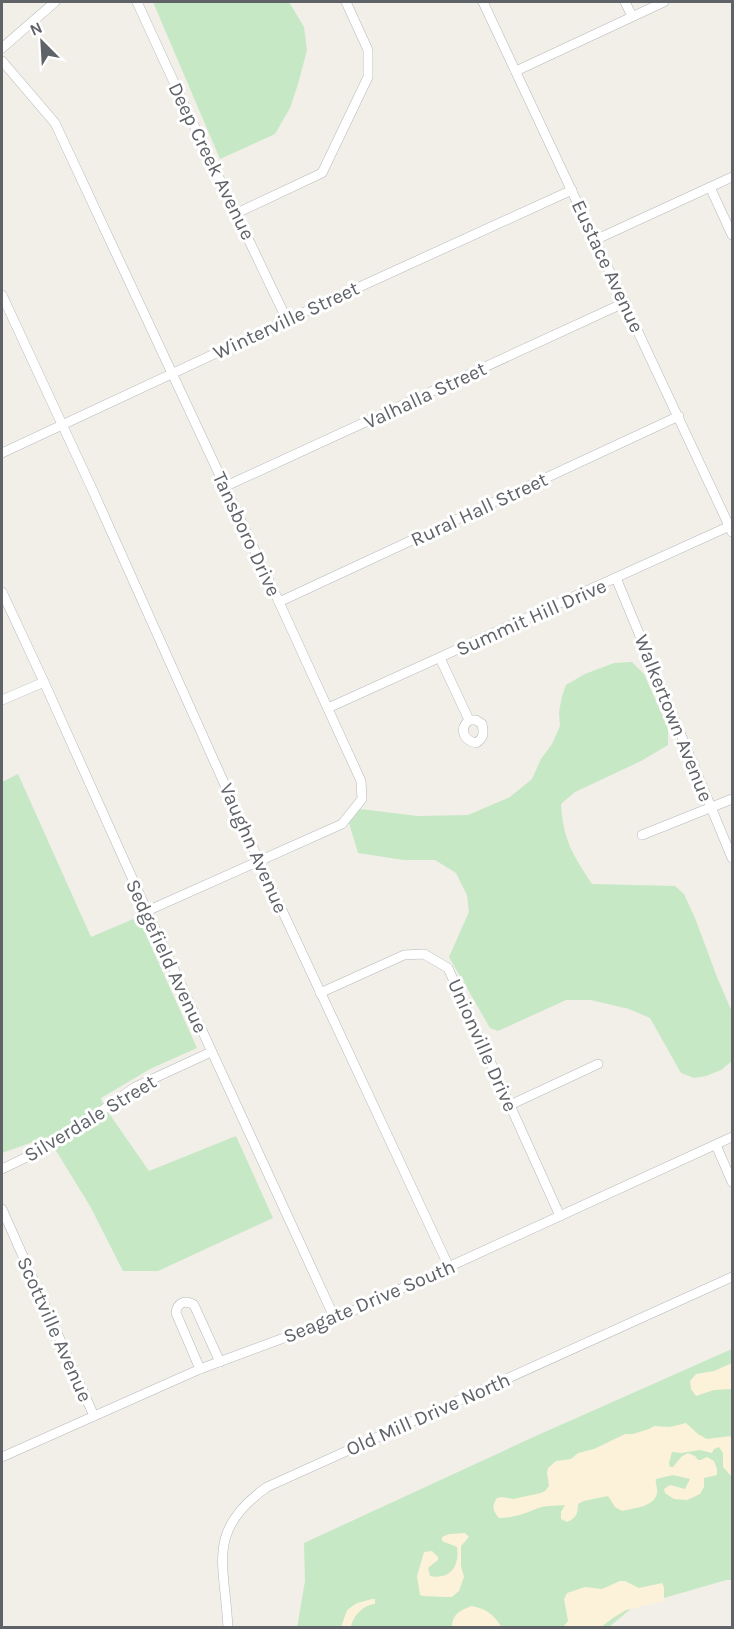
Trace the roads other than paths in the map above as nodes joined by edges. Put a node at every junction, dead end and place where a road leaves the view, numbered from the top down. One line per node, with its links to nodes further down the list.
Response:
1 (55, 2): 8 (street)
2 (137, 2): 14 (street, Deep Creek Avenue)
3 (346, 2): 14 (street)
4 (483, 2): 10 (street, Eustace Avenue)
5 (625, 2): 7 (street)
6 (664, 2): 7 (street)
7 (632, 16): 10 (street)
8 (2, 48)
9 (2, 61): 20 (street, Tansboro Drive)
10 (516, 71): 13 (street, Eustace Avenue)
11 (732, 177): 12 (street)
12 (710, 187): 15 (street); 16 (street)
13 (572, 190): 16 (street, Eustace Avenue); 19 (street, Winterville Street)
14 (237, 213): 19 (street, Deep Creek Avenue)
15 (732, 235)
16 (595, 240): 18 (street, Eustace Avenue)
17 (2, 295): 22 (street, Vaughn Avenue)
18 (626, 302): 21 (street, Eustace Avenue); 24 (street, Valhalla Street)
19 (287, 320): 20 (street, Winterville Street)
20 (172, 373): 22 (street, Winterville Street); 24 (street, Tansboro Drive)
21 (679, 416): 25 (street, Eustace Avenue); 28 (street, Rural Hall Street)
22 (62, 426): 23 (street, Winterville Street); 38 (street, Vaughn Avenue)
23 (2, 453)
24 (224, 487): 28 (street, Tansboro Drive)
25 (732, 528): 26 (street, Summit Hill Drive)
26 (616, 578): 29 (street, Summit Hill Drive); 35 (street, Walkertown Avenue)
27 (2, 592): 30 (street, Sedgefield Avenue)
28 (279, 602): 32 (street, Tansboro Drive)
29 (440, 658): 32 (street, Summit Hill Drive); 33 (street)
30 (44, 682): 31 (street); 39 (street, Sedgefield Avenue)
31 (2, 700)
32 (328, 708): 38 (street, Tansboro Drive)
33 (469, 720)
34 (732, 799): 35 (street)
35 (711, 808): 36 (street); 37 (street, Walkertown Avenue)
36 (642, 835)
37 (732, 858)
38 (259, 861): 39 (street, Tansboro Drive); 40 (street, Vaughn Avenue)
39 (147, 911): 41 (street, Sedgefield Avenue)
40 (320, 993): 43 (street, Unionville Drive); 50 (street, Vaughn Avenue)
41 (212, 1052): 46 (street, Silverdale Street); 52 (street, Sedgefield Avenue)
42 (598, 1064): 43 (street)
43 (510, 1105): 49 (street, Unionville Drive)
44 (732, 1137): 45 (street, Seagate Drive South)
45 (716, 1145): 47 (street); 49 (street, Seagate Drive South)
46 (2, 1169)
47 (732, 1182)
48 (2, 1209): 55 (street, Scottville Avenue)
49 (560, 1216): 50 (street, Seagate Drive South)
50 (449, 1267): 52 (street, Seagate Drive South)
51 (732, 1277): 57 (street, Old Mill Drive North)
52 (335, 1319): 53 (street, Seagate Drive South)
53 (220, 1362): 54 (street, Seagate Drive South); 54 (street)
54 (200, 1369): 55 (street, Seagate Drive South)
55 (94, 1416): 56 (street, Seagate Drive South)
56 (2, 1457)
57 (228, 1628)

